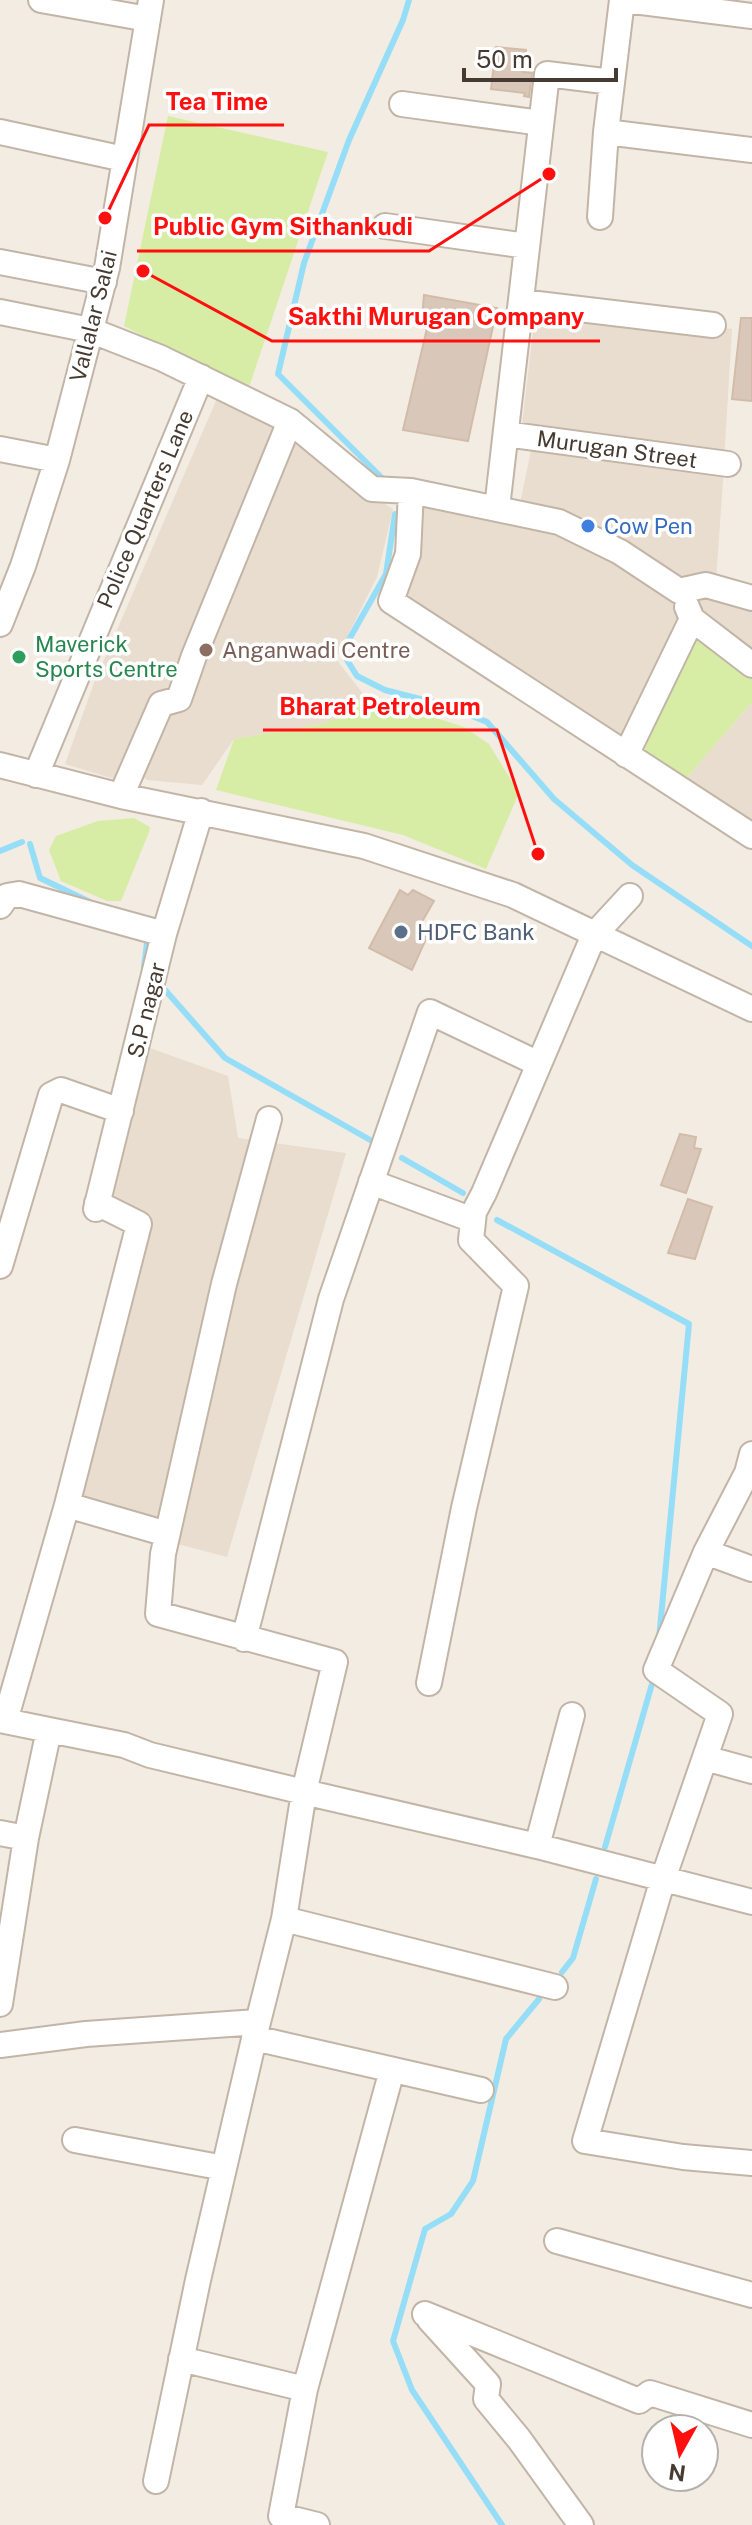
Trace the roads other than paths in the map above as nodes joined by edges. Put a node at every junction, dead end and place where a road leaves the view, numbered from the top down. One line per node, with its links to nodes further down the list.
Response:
1 (41, 0): 3 (street)
2 (624, 0): 4 (street); 5 (street)
3 (150, 10): 11 (street, Vallalar Salai)
4 (752, 16)
5 (612, 82): 7 (street); 9 (street)
6 (402, 104): 7 (street)
7 (541, 123): 14 (street)
8 (0, 132): 11 (street)
9 (606, 132): 10 (street); 12 (street)
10 (752, 150)
11 (124, 159): 16 (street, Vallalar Salai)
12 (600, 217)
13 (385, 226): 14 (street)
14 (527, 246): 17 (street)
15 (0, 262): 16 (street)
16 (104, 282): 20 (street, Vallalar Salai)
17 (521, 302): 19 (street); 23 (street)
18 (0, 312): 20 (street)
19 (713, 325)
20 (90, 330): 21 (street); 25 (street, Vallalar Salai)
21 (201, 377): 22 (street); 37 (street, Police Quarters Lane)
22 (290, 421): 27 (street); 38 (street)
23 (506, 434): 26 (street, Murugan Street); 28 (street)
24 (0, 449): 25 (street)
25 (57, 460): 29 (street, Vallalar Salai)
26 (728, 464)
27 (411, 491): 28 (street); 35 (street)
28 (497, 508): 30 (street)
29 (12, 564): 33 (street, Vallalar Salai)
30 (679, 591): 31 (street); 32 (street)
31 (752, 598)
32 (692, 619): 34 (street); 35 (street)
33 (0, 624)
34 (752, 665)
35 (626, 755): 40 (street)
36 (0, 765): 37 (street)
37 (36, 775): 38 (street)
38 (121, 796): 39 (street)
39 (201, 811): 43 (street, S.P nagar); 44 (street)
40 (752, 836)
41 (630, 896): 44 (street)
42 (0, 906): 43 (street)
43 (164, 934): 47 (street, S.P nagar)
44 (594, 935): 45 (street); 46 (street)
45 (752, 1009)
46 (539, 1064): 49 (street); 50 (street)
47 (121, 1111): 51 (street); 53 (street, S.P nagar)
48 (269, 1119): 54 (street)
49 (371, 1182): 50 (street); 57 (street)
50 (473, 1220): 58 (street)
51 (0, 1266)
52 (750, 1467): 55 (street)
53 (67, 1505): 54 (street); 60 (street)
54 (167, 1534): 57 (street)
55 (706, 1552): 56 (street); 62 (street)
56 (752, 1569)
57 (244, 1639): 64 (street)
58 (429, 1683)
59 (572, 1715): 67 (street)
60 (2, 1721): 61 (street)
61 (49, 1730): 64 (street); 66 (street)
62 (705, 1758): 63 (street); 68 (street)
63 (752, 1771)
64 (304, 1792): 67 (street); 70 (street)
65 (0, 1833): 66 (street)
66 (26, 1838): 72 (street)
67 (537, 1846): 68 (street)
68 (663, 1879): 69 (street); 78 (street)
69 (752, 1902)
70 (284, 1919): 71 (street); 73 (street)
71 (555, 1987)
72 (0, 2004)
73 (256, 2030): 74 (street); 75 (street); 79 (street)
74 (0, 2045)
75 (392, 2070): 76 (street); 83 (street)
76 (481, 2090)
77 (75, 2140): 79 (street)
78 (752, 2163)
79 (224, 2168): 82 (street)
80 (557, 2241): 81 (street)
81 (752, 2295)
82 (181, 2359): 83 (street); 85 (street)
83 (305, 2389): 86 (street)
84 (752, 2425): 87 (street)
85 (156, 2481)
86 (317, 2525)
87 (581, 2525)

